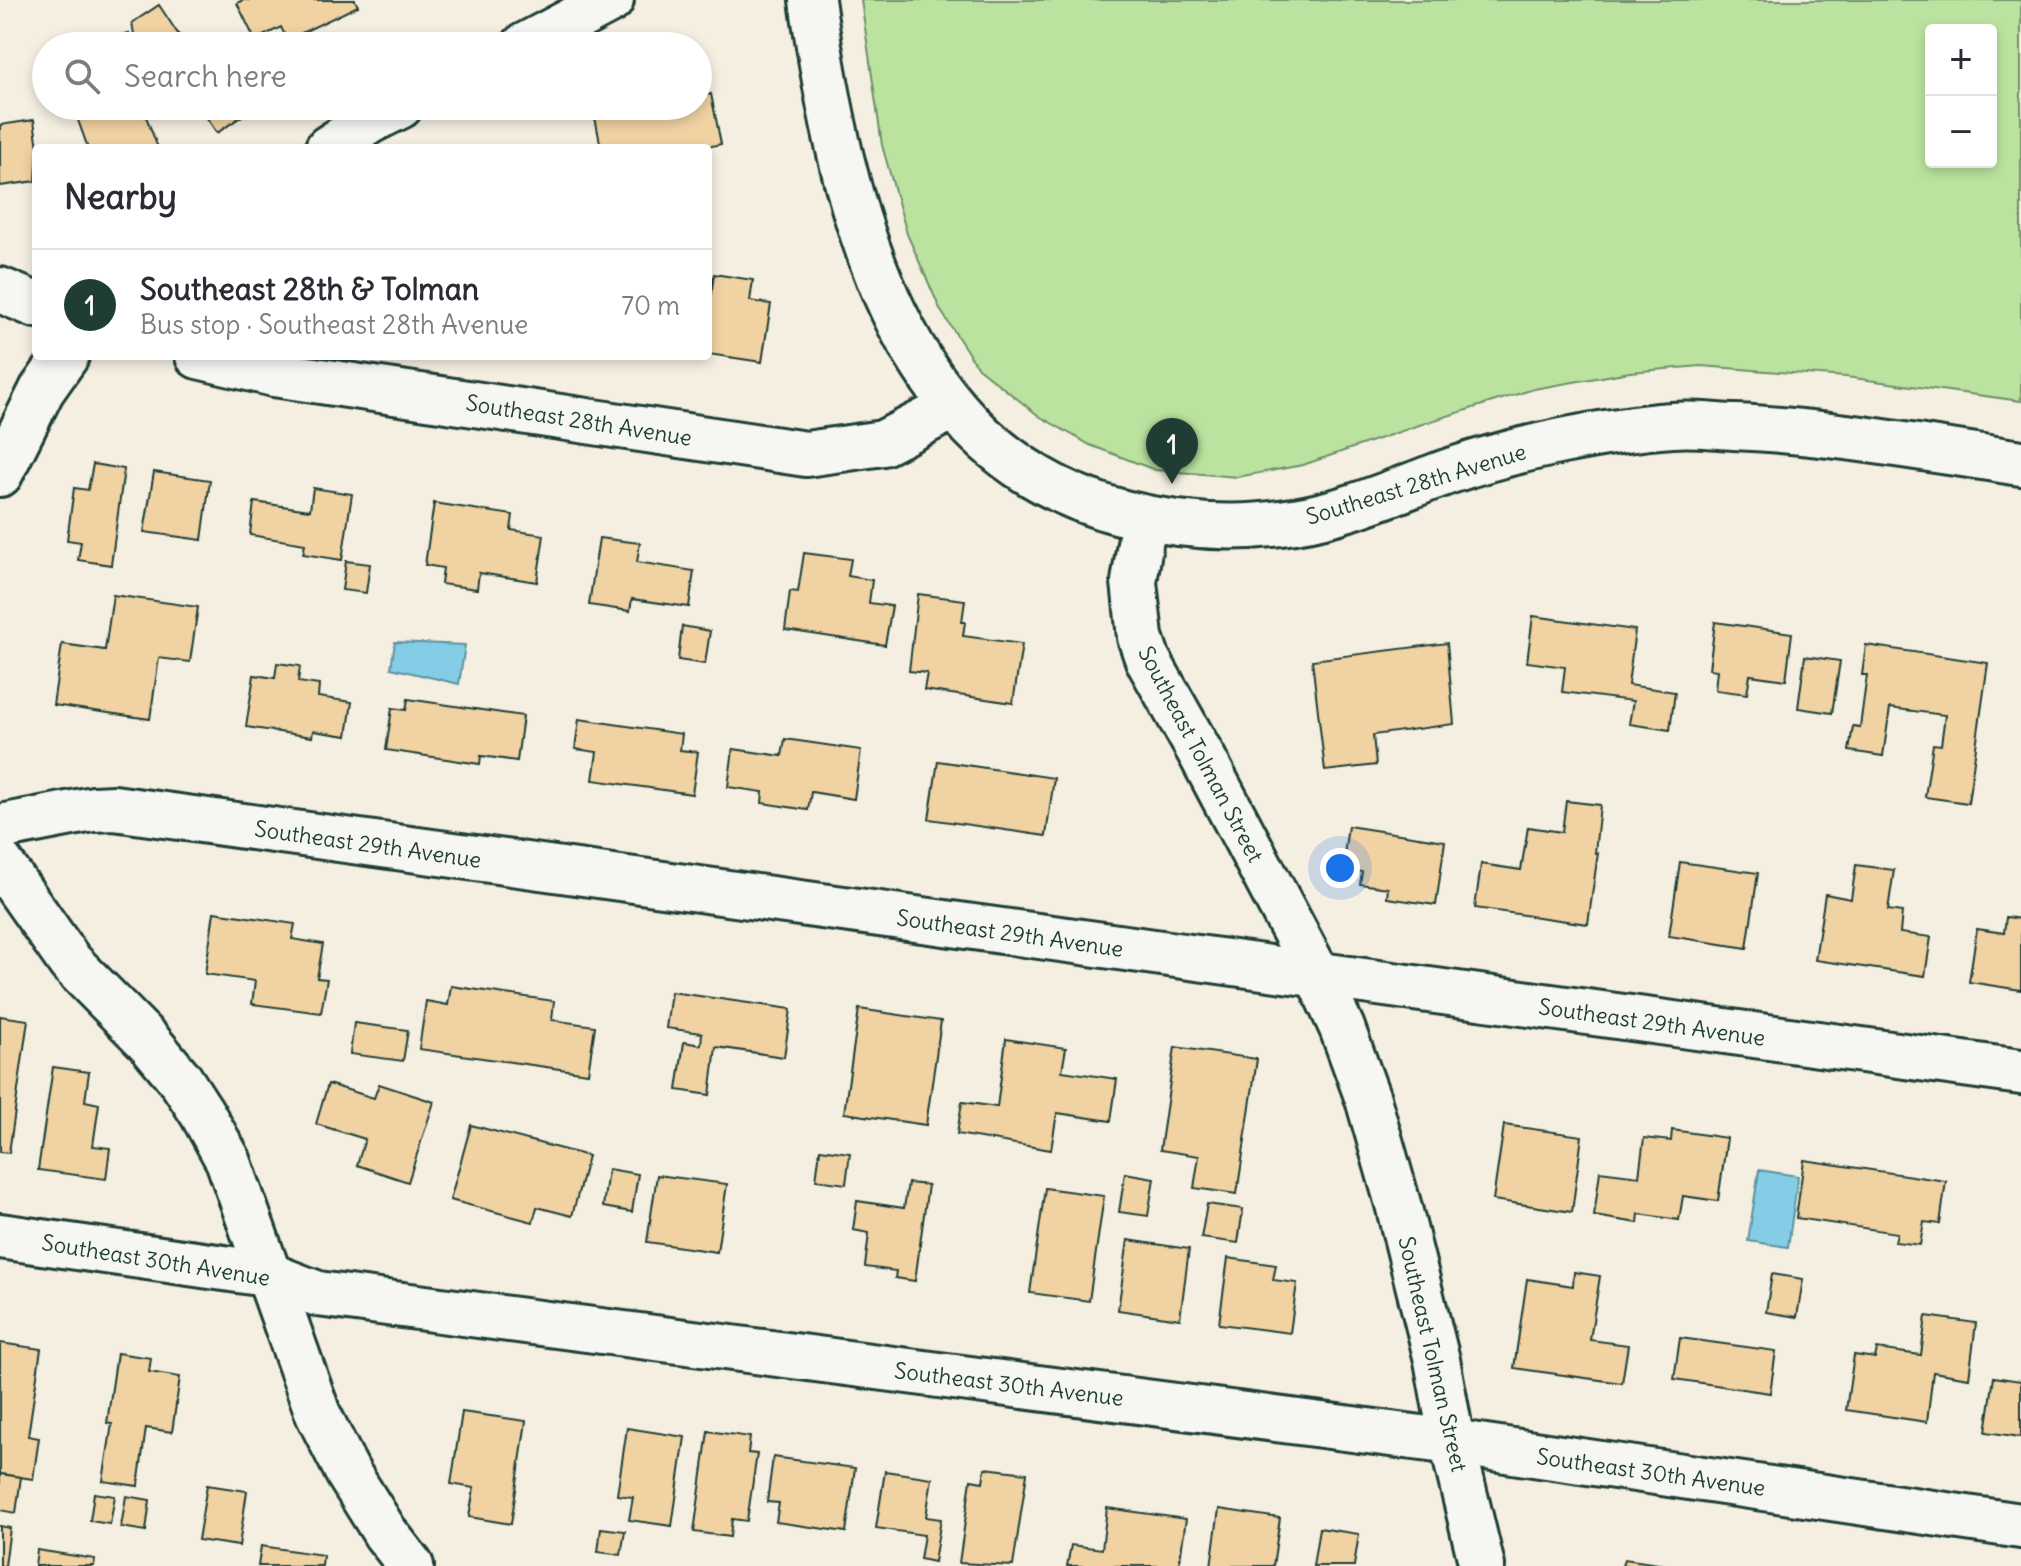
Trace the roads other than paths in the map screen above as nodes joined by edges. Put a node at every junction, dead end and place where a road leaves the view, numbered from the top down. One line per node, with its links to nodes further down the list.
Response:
1 (611, 0): 3 (street)
2 (812, 0): 10 (street)
3 (550, 32)
4 (376, 120): 5 (street)
5 (335, 144)
6 (0, 290): 7 (street)
7 (32, 303)
8 (63, 360): 12 (street)
9 (215, 360): 10 (street, Southeast 28th Avenue)
10 (953, 407): 13 (street)
11 (2021, 463): 13 (street, Southeast 28th Avenue)
12 (0, 474)
13 (1144, 518): 16 (street, Southeast Tolman Street)
14 (0, 827): 16 (street, Southeast 29th Avenue)
15 (0, 862): 19 (street)
16 (1318, 976): 17 (street, Southeast 29th Avenue); 20 (street, Southeast Tolman Street)
17 (2021, 1072)
18 (0, 1236): 19 (street, Southeast 30th Avenue)
19 (266, 1274): 20 (street, Southeast 30th Avenue); 22 (street)
20 (1452, 1442): 21 (street, Southeast 30th Avenue); 23 (street, Southeast Tolman Street)
21 (2021, 1526)
22 (411, 1566)
23 (1482, 1566)

